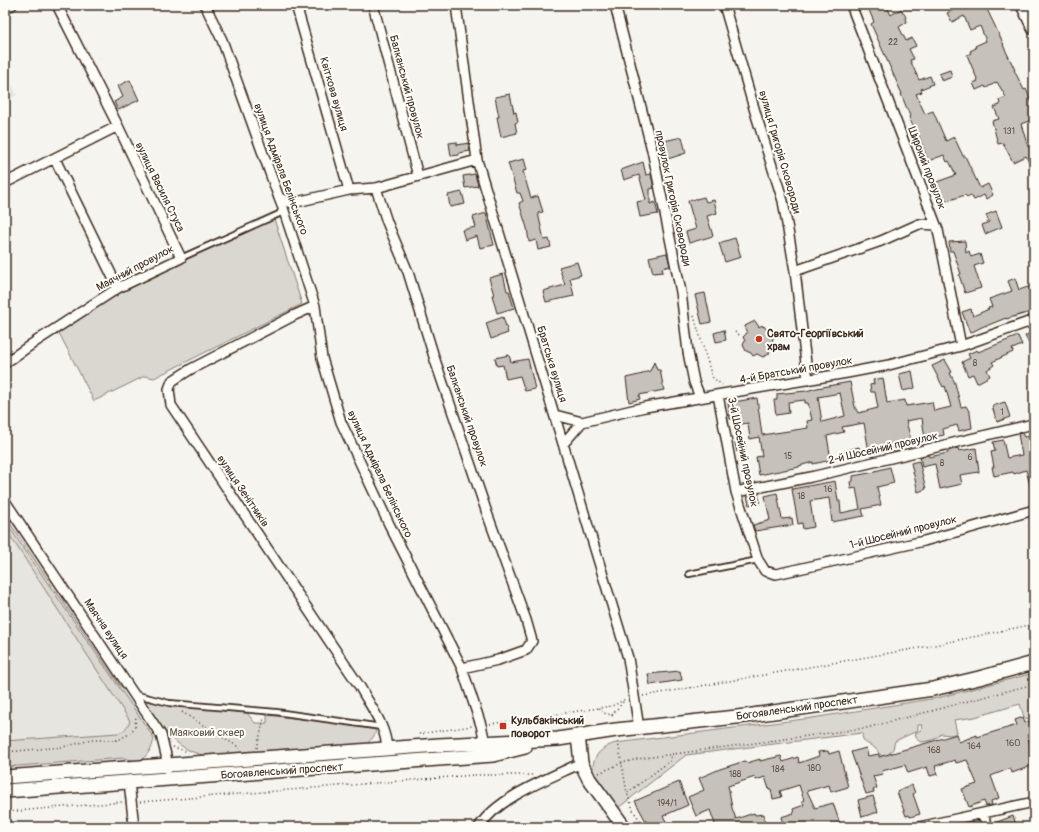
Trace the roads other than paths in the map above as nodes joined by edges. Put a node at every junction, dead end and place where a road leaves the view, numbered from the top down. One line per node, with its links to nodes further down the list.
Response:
1 (12, 5): 11 (street)
2 (57, 5): 13 (street, вулиця Василя Стуса)
3 (205, 5): 20 (street, вулиця Адмірала Белінського)
4 (296, 5): 19 (street, Квіткова вулиця)
5 (373, 5): 16 (street, Балканський провулок)
6 (456, 5): 15 (street, Братська вулиця)
7 (615, 5): 32 (street, провулок Григорія Сковороди)
8 (724, 5): 24 (street, вулиця Григорія Сковороди)
9 (851, 5): 22 (street, Широкий провулок)
10 (1023, 5): 12 (main road)
11 (5, 8)
12 (1034, 28)
13 (118, 126): 14 (street); 23 (street, вулиця Василя Стуса)
14 (55, 159): 17 (street); 25 (street)
15 (477, 160): 16 (street); 33 (street, Братська вулиця)
16 (418, 176): 18 (street)
17 (5, 183)
18 (376, 188): 19 (street); 44 (street, Балканський провулок)
19 (349, 190): 20 (street)
20 (278, 198): 21 (street, вулиця Адмірала Белінського)
21 (283, 208): 23 (lane, Маячний провулок); 26 (street, вулиця Адмірала Белінського)
22 (936, 225): 24 (street); 28 (street, Широкий провулок)
23 (181, 258): 25 (street, Маячний провулок)
24 (795, 271): 30 (street, вулиця Григорія Сковороди)
25 (118, 288): 29 (street, Маячний провулок)
26 (315, 306): 44 (street, вулиця Адмірала Белінського); 46 (street, вулиця Зенітників)
27 (1034, 320): 28 (street, 4-й Братський провулок)
28 (961, 346): 30 (street, 4-й Братський провулок)
29 (5, 363)
30 (808, 380): 31 (street, 4-й Братський провулок)
31 (718, 394): 32 (street, 4-й Братський провулок); 37 (street, 3-й Шосейний провулок)
32 (700, 397): 34 (street, 4-й Братський провулок)
33 (555, 415): 34 (street, 4-й Братський провулок); 36 (street, Братська вулиця)
34 (582, 422): 36 (street)
35 (1034, 426): 37 (street, 2-й Шосейний провулок)
36 (563, 444): 47 (street, Братська вулиця)
37 (736, 492): 40 (street, 3-й Шосейний провулок)
38 (5, 501): 45 (street, Маячна вулиця)
39 (1034, 510): 42 (street, 1-й Шосейний провулок)
40 (758, 560): 41 (lane); 42 (street, 3-й Шосейний провулок)
41 (688, 574)
42 (776, 574)
43 (1034, 663): 47 (main road, Богоявленський проспект)
44 (462, 668): 50 (street, вулиця Адмірала Белінського)
45 (134, 694): 46 (lane); 53 (street, Маячна вулиця)
46 (383, 727): 51 (street, вулиця Зенітників)
47 (639, 728): 48 (main road, Богоявленський проспект)
48 (578, 736): 49 (main road, Богоявленський проспект); 52 (main road)
49 (558, 739): 50 (main road, Богоявленський проспект); 55 (main road, Богоявленський проспект)
50 (485, 742): 51 (main road, Богоявленський проспект)
51 (387, 749): 53 (main road, Богоявленський проспект)
52 (581, 763): 61 (street); 62 (main road)
53 (167, 765): 54 (main road, Богоявленський проспект); 55 (street, Маячна вулиця)
54 (5, 777)
55 (168, 779): 56 (main road, Богоявленський проспект)
56 (129, 782): 57 (main road, Богоявленський проспект); 60 (street)
57 (5, 791)
58 (1034, 802): 59 (street)
59 (983, 814): 63 (street); 64 (street)
60 (134, 827)
61 (479, 827)
62 (624, 827)
63 (919, 827)
64 (987, 827)

